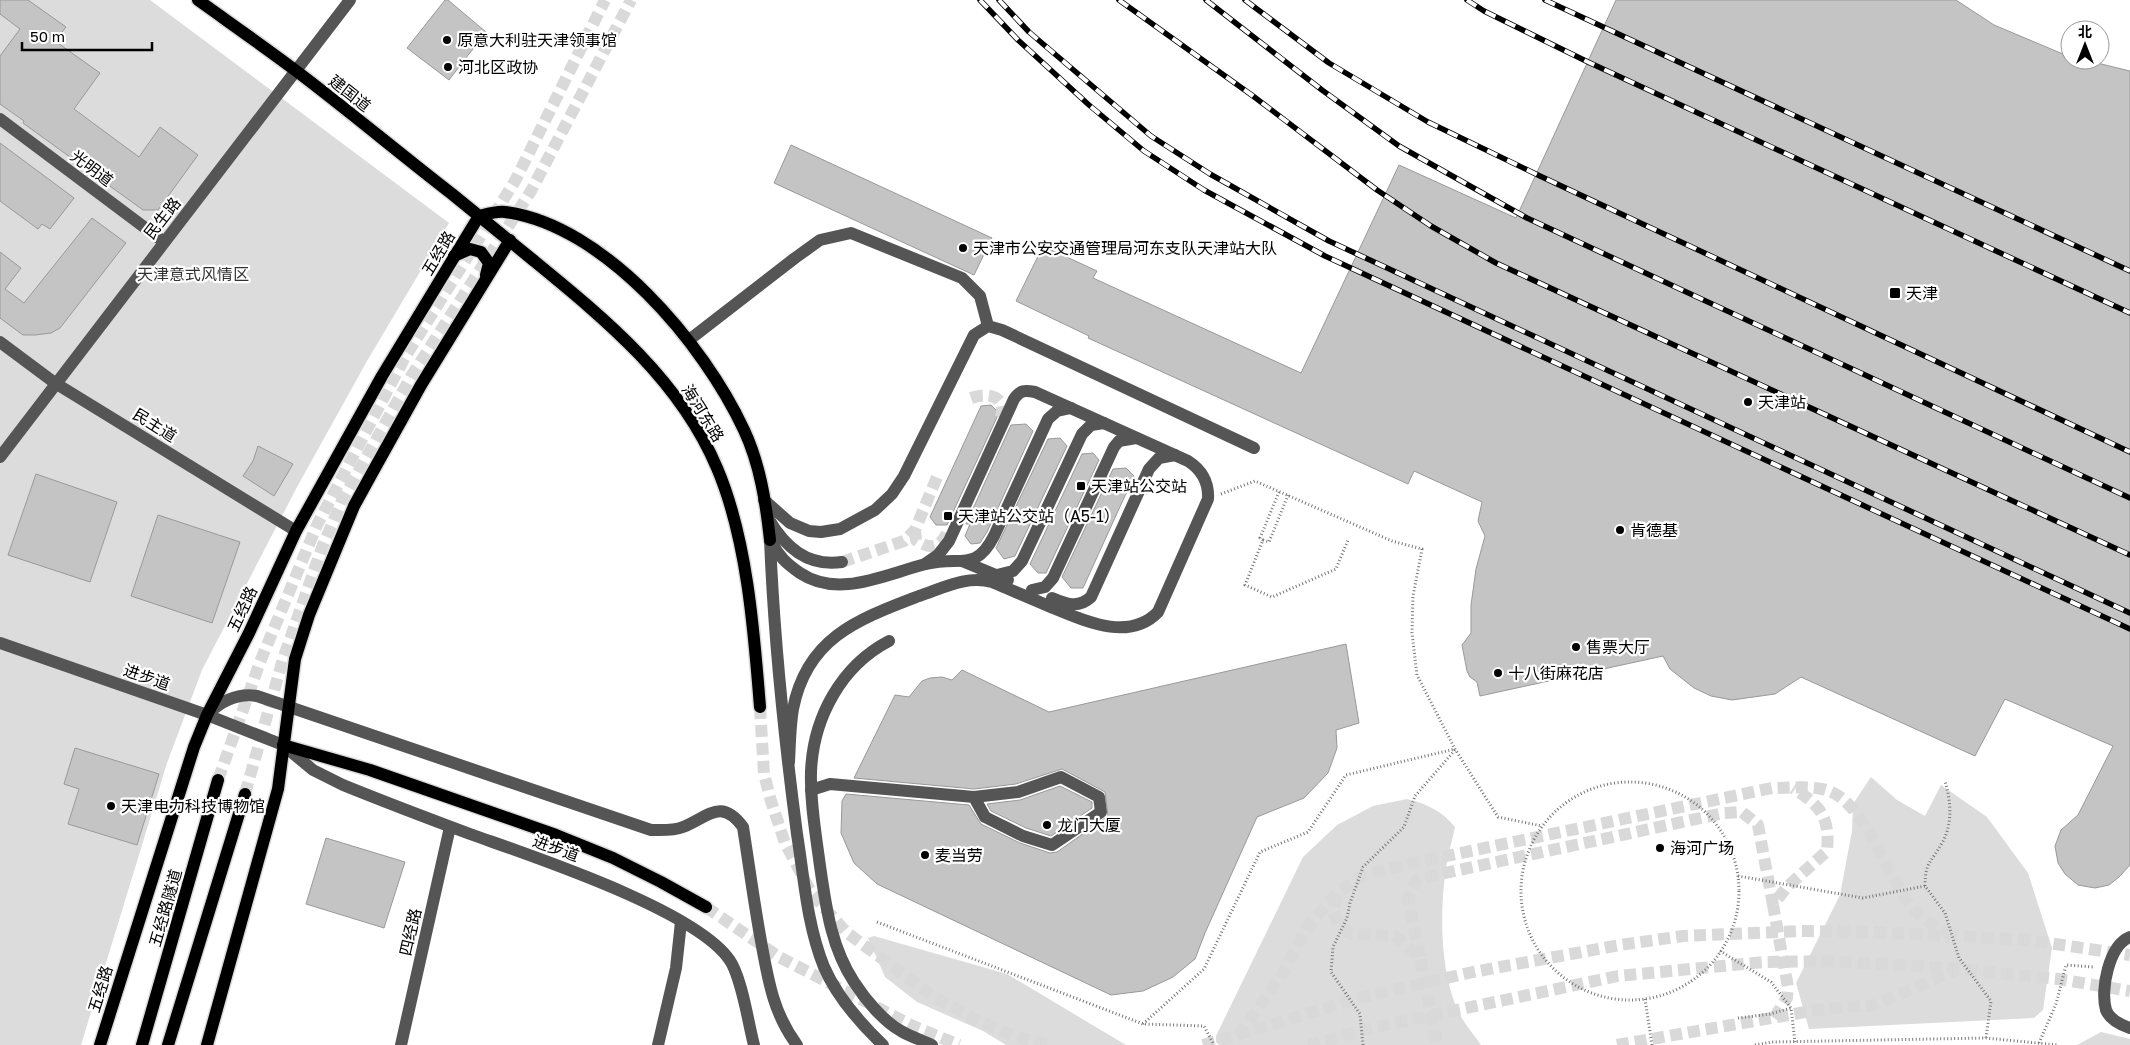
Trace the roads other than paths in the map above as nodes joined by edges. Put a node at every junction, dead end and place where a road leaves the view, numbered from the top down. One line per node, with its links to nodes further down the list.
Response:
1 (198, 0): 3 (main road, 建国道)
2 (350, 0): 3 (street, 民生路)
3 (296, 70): 5 (main road, 建国道); 7 (street, 民生路)
4 (0, 119): 7 (street, 光明道)
5 (479, 216): 6 (main road, 海河东路); 8 (main road, 五经路); 11 (main road)
6 (510, 240): 9 (main road); 32 (main road, 海河东路)
7 (164, 242): 13 (street, 民生路)
8 (454, 256): 9 (main road); 22 (main road, 五经路)
9 (486, 278): 31 (main road)
10 (988, 326): 11 (street); 17 (street); 20 (street)
11 (689, 340): 20 (main road)
12 (0, 342): 13 (street, 民主道)
13 (55, 383): 19 (street, 民生路); 22 (street, 民主道)
14 (1070, 408): 15 (street); 24 (street); 26 (street)
15 (1104, 423): 16 (street); 27 (street)
16 (1136, 438): 18 (street); 28 (street)
17 (1254, 448)
18 (1175, 455): 28 (street); 35 (street)
19 (0, 457)
20 (764, 500): 21 (main road)
21 (768, 518): 23 (main road); 25 (street)
22 (296, 531): 33 (main road, 五经路)
23 (770, 540): 26 (street); 35 (street)
24 (959, 560): 26 (street); 27 (street)
25 (842, 562)
26 (924, 564)
27 (997, 575): 28 (street)
28 (1032, 590)
29 (889, 641): 37 (street)
30 (0, 643): 33 (street, 进步道)
31 (287, 706): 33 (street); 34 (main road); 52 (street)
32 (760, 707)
33 (207, 715): 34 (street, 进步道); 45 (main road, 五经路)
34 (283, 745): 40 (street, 进步道); 41 (main road, 进步道); 48 (main road)
35 (789, 762): 53 (street)
36 (218, 780): 46 (main road, 五经路隧道)
37 (811, 790): 39 (street); 54 (street)
38 (246, 794): 47 (main road)
39 (974, 797): 39 (street)
40 (450, 827): 42 (street, 进步道); 49 (street, 四经路)
41 (706, 907)
42 (680, 922): 50 (street); 51 (street, 进步道)
43 (2130, 938): 44 (street)
44 (2130, 1028)
45 (100, 1045)
46 (142, 1045)
47 (168, 1045)
48 (207, 1045)
49 (401, 1045)
50 (658, 1045)
51 (754, 1045)
52 (797, 1045)
53 (883, 1045)
54 (932, 1045)

